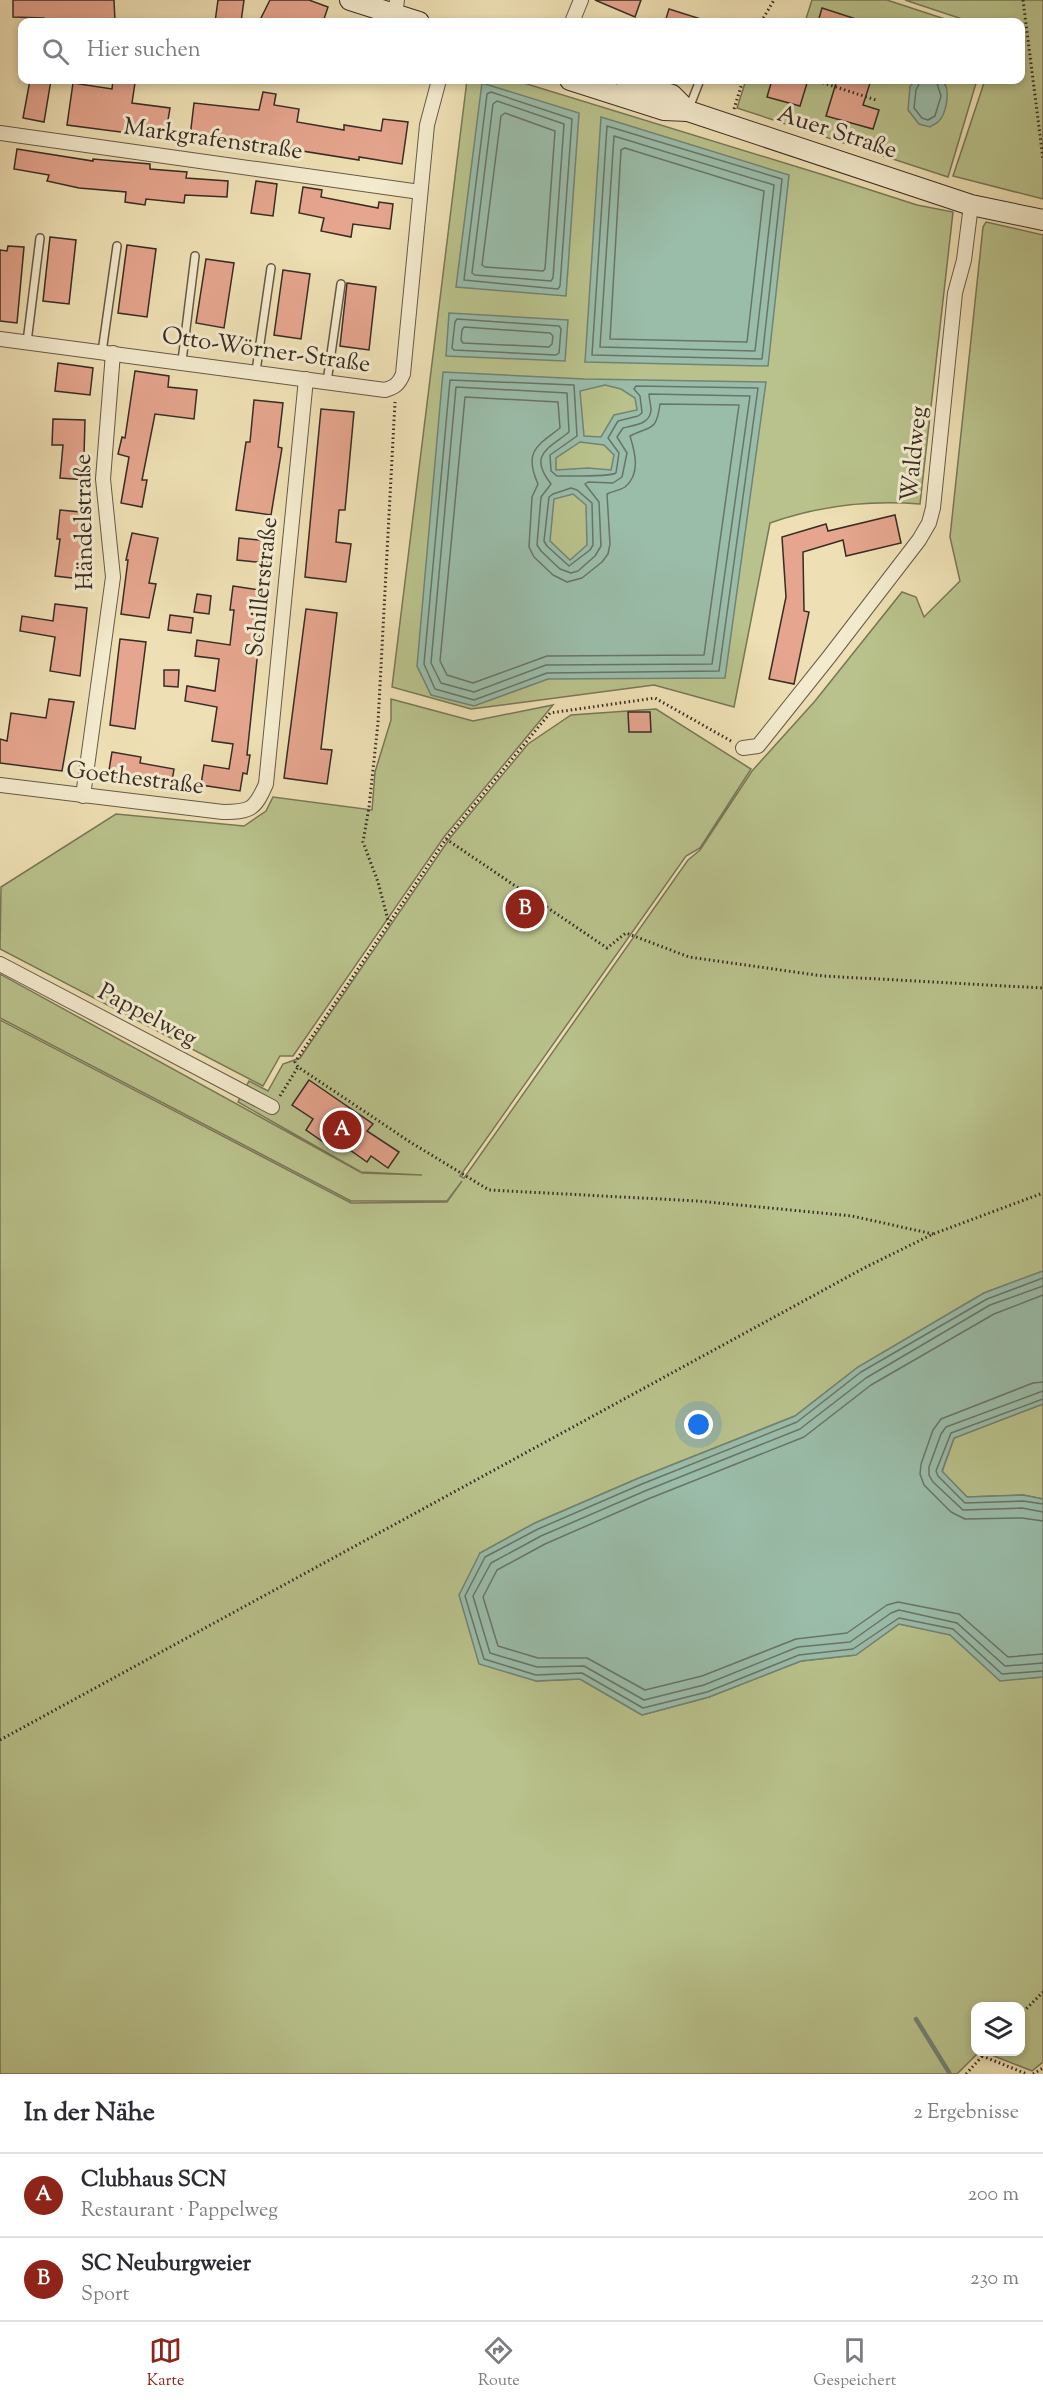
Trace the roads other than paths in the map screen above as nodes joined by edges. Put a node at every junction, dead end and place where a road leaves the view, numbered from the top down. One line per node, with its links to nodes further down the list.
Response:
1 (350, 0): 3 (main road)
2 (581, 0): 5 (street)
3 (396, 8): 4 (main road)
4 (412, 18)
5 (574, 18)
6 (438, 84): 12 (street, Otto-Wörner-Straße)
7 (583, 84): 10 (main road, Auer Straße)
8 (638, 84): 10 (main road, Auer Straße)
9 (698, 84): 10 (lane)
10 (688, 111): 13 (main road, Auer Straße)
11 (0, 133): 12 (street, Markgrafenstraße)
12 (420, 192): 26 (street, Otto-Wörner-Straße)
13 (971, 205): 14 (main road, Auer Straße); 27 (street, Waldweg)
14 (1043, 220)
15 (40, 238): 21 (lane)
16 (117, 246): 22 (lane)
17 (195, 256): 23 (lane)
18 (271, 268): 24 (lane)
19 (342, 284): 26 (lane)
20 (0, 339): 21 (street, Otto-Wörner-Straße)
21 (27, 342): 22 (street, Otto-Wörner-Straße)
22 (108, 352): 23 (street, Otto-Wörner-Straße); 30 (street, Händelstraße)
23 (182, 361): 24 (street, Otto-Wörner-Straße)
24 (256, 371): 25 (street, Otto-Wörner-Straße)
25 (306, 379): 26 (street, Otto-Wörner-Straße); 31 (street, Schillerstraße)
26 (327, 382)
27 (743, 748)
28 (0, 785): 29 (street); 30 (street, Goethestraße)
29 (0, 791)
30 (83, 796): 31 (street, Goethestraße)
31 (260, 798)
32 (0, 964): 33 (street, Pappelweg)
33 (272, 1107)

